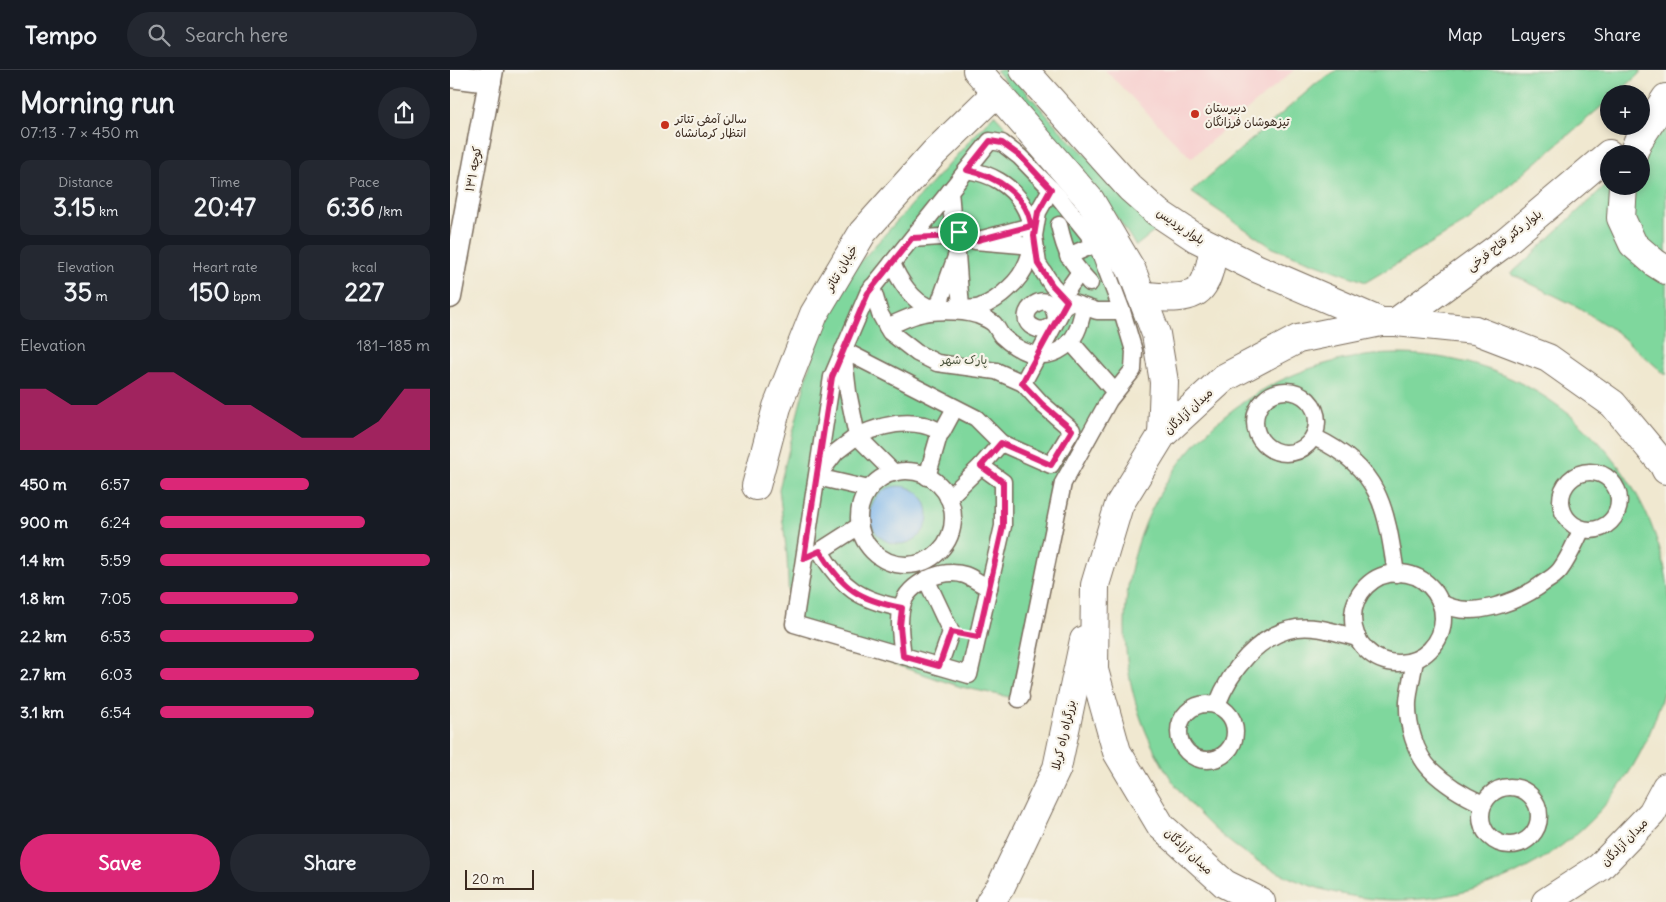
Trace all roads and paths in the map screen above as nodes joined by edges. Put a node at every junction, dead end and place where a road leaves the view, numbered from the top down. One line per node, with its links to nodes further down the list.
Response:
1 (977, 70): 5 (main road)
2 (1024, 70): 23 (main road, بلوار پردیس)
3 (450, 76): 4 (street)
4 (491, 76): 24 (street, کوچه ۱۳۱)
5 (997, 92): 31 (main road); 53 (main road, خیابان تئاتر)
6 (1666, 98): 7 (main road); 10 (main road)
7 (1650, 113)
8 (1628, 135): 9 (main road, بلوار دکتر فتاح فرخی)
9 (1618, 145)
10 (1636, 145)
11 (1600, 162): 35 (main road, بلوار دکتر فتاح فرخی)
12 (967, 170): 13 (street); 14 (street); 16 (street)
13 (1051, 189): 21 (street); 22 (street)
14 (950, 191): 17 (street); 18 (street)
15 (1622, 195): 27 (main road)
16 (1031, 226): 19 (street); 22 (street)
17 (954, 236): 18 (street); 19 (street); 25 (street)
18 (912, 238): 26 (street)
19 (975, 241): 22 (street); 25 (street)
20 (1063, 241): 21 (street); 22 (street); 30 (street)
21 (1096, 244): 31 (street)
22 (1034, 246): 30 (street); 34 (street)
23 (1214, 247): 31 (main road); 35 (main road, بلوار پردیس)
24 (454, 248): 29 (street, کوچه ۱۳۱)
25 (957, 254): 32 (street); 34 (street)
26 (892, 263): 28 (street); 32 (street)
27 (1666, 270)
28 (872, 287): 36 (street); 38 (street)
29 (450, 297)
30 (1065, 298): 33 (street); 39 (street)
31 (1132, 303): 33 (street); 41 (street); 44 (main road)
32 (938, 307): 34 (street)
33 (1084, 307): 37 (street)
34 (961, 308)
35 (1388, 322): 44 (main road, میدان آزادگان); 49 (main road, میدان آزادگان)
36 (887, 327): 39 (street); 40 (street)
37 (1070, 341): 39 (street); 41 (street)
38 (843, 350): 42 (street); 45 (street); 51 (street)
39 (1038, 355): 40 (street)
40 (1022, 383): 47 (street)
41 (1115, 392): 76 (street)
42 (955, 408): 43 (street); 47 (street)
43 (940, 432): 45 (street); 52 (street)
44 (1162, 435): 65 (main road, میدان آزادگان)
45 (857, 436): 50 (street); 51 (street)
46 (1314, 437): 63 (street)
47 (1001, 443): 48 (street)
48 (981, 466): 55 (street); 66 (street)
49 (1666, 470)
50 (894, 473): 52 (street); 54 (street)
51 (817, 477): 54 (street); 60 (street)
52 (927, 477): 55 (street)
53 (756, 486)
54 (869, 489): 56 (street)
55 (948, 498): 59 (street)
56 (859, 526): 58 (street); 61 (street)
57 (1582, 529): 68 (street)
58 (820, 551): 60 (street); 69 (street)
59 (938, 552): 61 (street); 62 (street)
60 (804, 558): 73 (street)
61 (907, 565): 67 (street)
62 (964, 574): 64 (street); 66 (street)
63 (1396, 574): 68 (street); 72 (street)
64 (926, 579): 67 (street); 70 (street)
65 (1095, 584): 80 (main road, بزرگراه راه کربلا); 81 (main road, میدان آزادگان)
66 (989, 588): 71 (street)
67 (911, 590): 69 (street)
68 (1440, 602): 74 (street)
69 (902, 608): 73 (street)
70 (951, 632): 71 (street); 75 (street)
71 (978, 637): 75 (street)
72 (1358, 638): 74 (street); 77 (street)
73 (903, 656): 75 (street)
74 (1416, 660): 79 (street)
75 (939, 666)
76 (1022, 697)
77 (1217, 706)
78 (1666, 787): 82 (main road, میدان آزادگان)
79 (1483, 804)
80 (990, 902)
81 (1261, 902)
82 (1546, 902)

